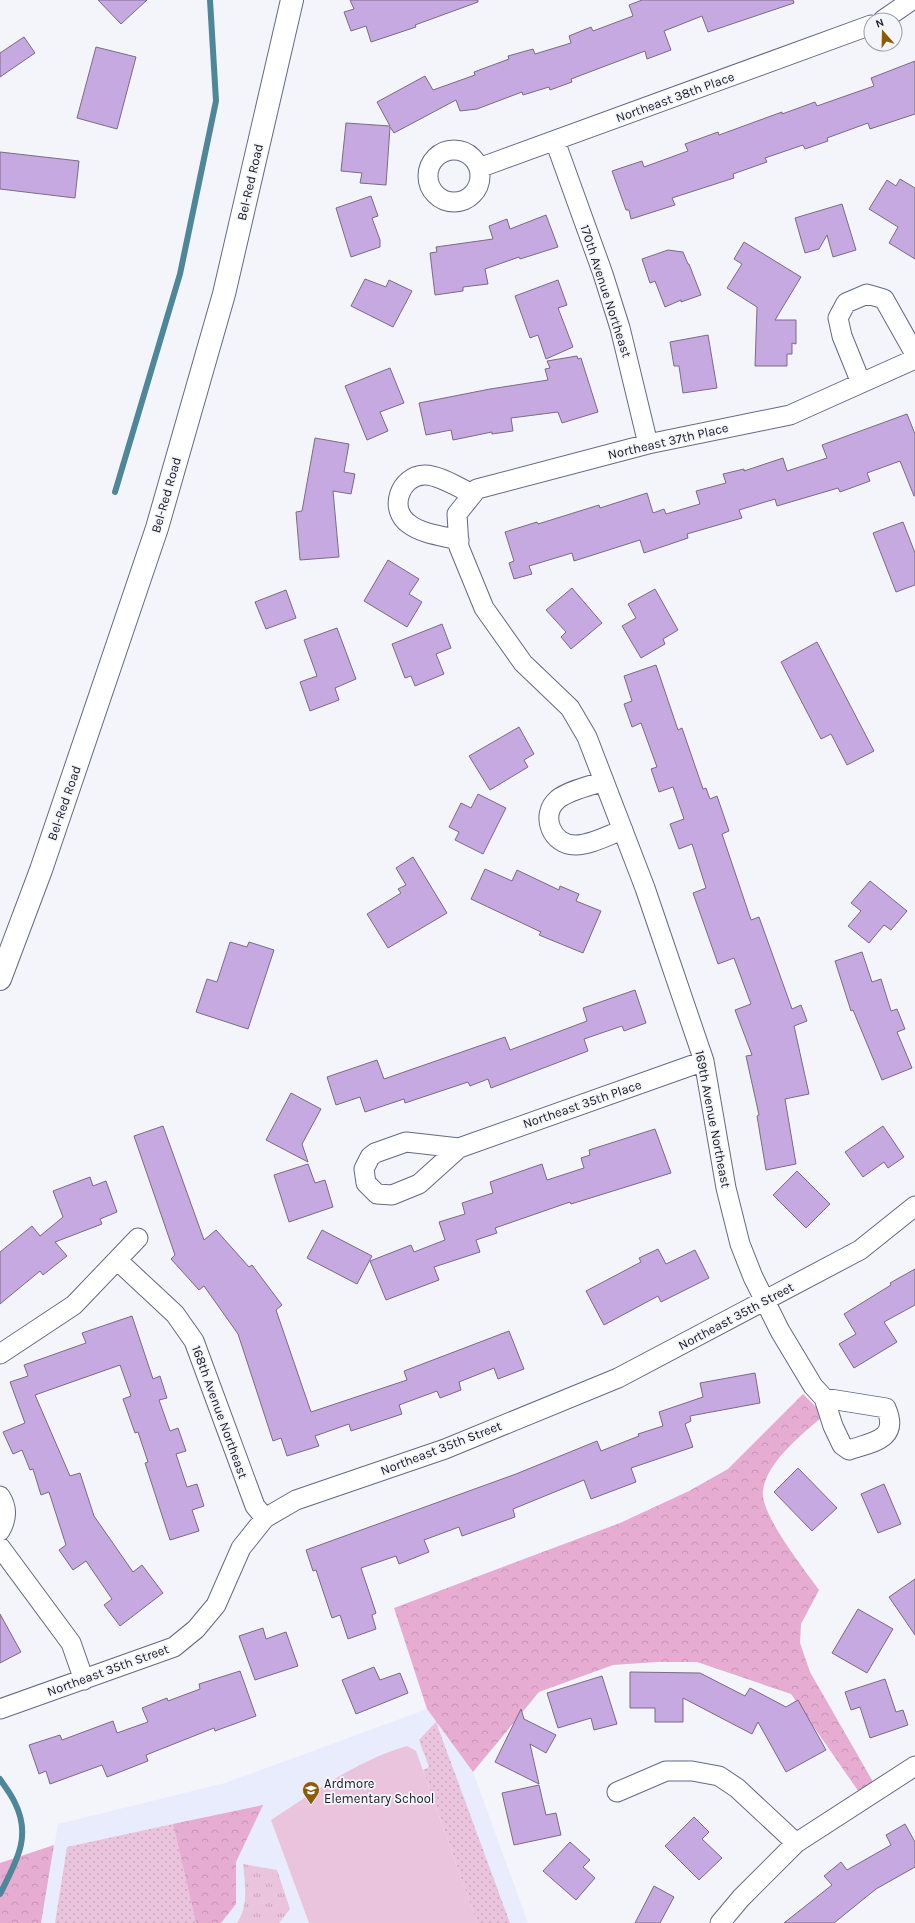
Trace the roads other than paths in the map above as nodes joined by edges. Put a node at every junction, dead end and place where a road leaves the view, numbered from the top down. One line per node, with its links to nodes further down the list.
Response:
1 (292, 0): 16 (main road, Bel-Red Road)
2 (912, 0): 3 (street)
3 (895, 12)
4 (863, 28): 5 (street, Northeast 38th Place)
5 (555, 141): 6 (street, Northeast 38th Place); 10 (street, 170th Avenue Northeast)
6 (479, 168)
7 (915, 354): 9 (street)
8 (915, 359): 9 (street, Northeast 37th Place)
9 (861, 383): 10 (street, Northeast 37th Place)
10 (648, 444): 11 (street, Northeast 37th Place)
11 (472, 494): 12 (street, Northeast 37th Place); 12 (street)
12 (459, 540): 13 (street, Northeast 37th Place)
13 (570, 708): 14 (street, 169th Avenue Northeast)
14 (604, 781): 15 (street, 169th Avenue Northeast); 15 (street)
15 (623, 830): 17 (street, 169th Avenue Northeast)
16 (0, 979)
17 (704, 1061): 18 (street, Northeast 35th Place); 22 (street, 169th Avenue Northeast)
18 (459, 1148)
19 (915, 1206): 22 (street, Northeast 35th Street)
20 (138, 1238): 21 (street)
21 (117, 1260): 23 (street); 26 (street, 168th Avenue Northeast)
22 (765, 1302): 24 (street, 169th Avenue Northeast); 26 (street, Northeast 35th Street)
23 (0, 1354)
24 (824, 1398)
25 (0, 1496): 27 (street)
26 (265, 1518): 29 (street, Northeast 35th Street)
27 (0, 1531)
28 (0, 1547): 29 (street)
29 (84, 1680): 30 (street, Northeast 35th Street)
30 (0, 1709)
31 (915, 1766): 33 (street)
32 (617, 1792): 33 (street)
33 (796, 1843): 34 (street)
34 (720, 1923)

